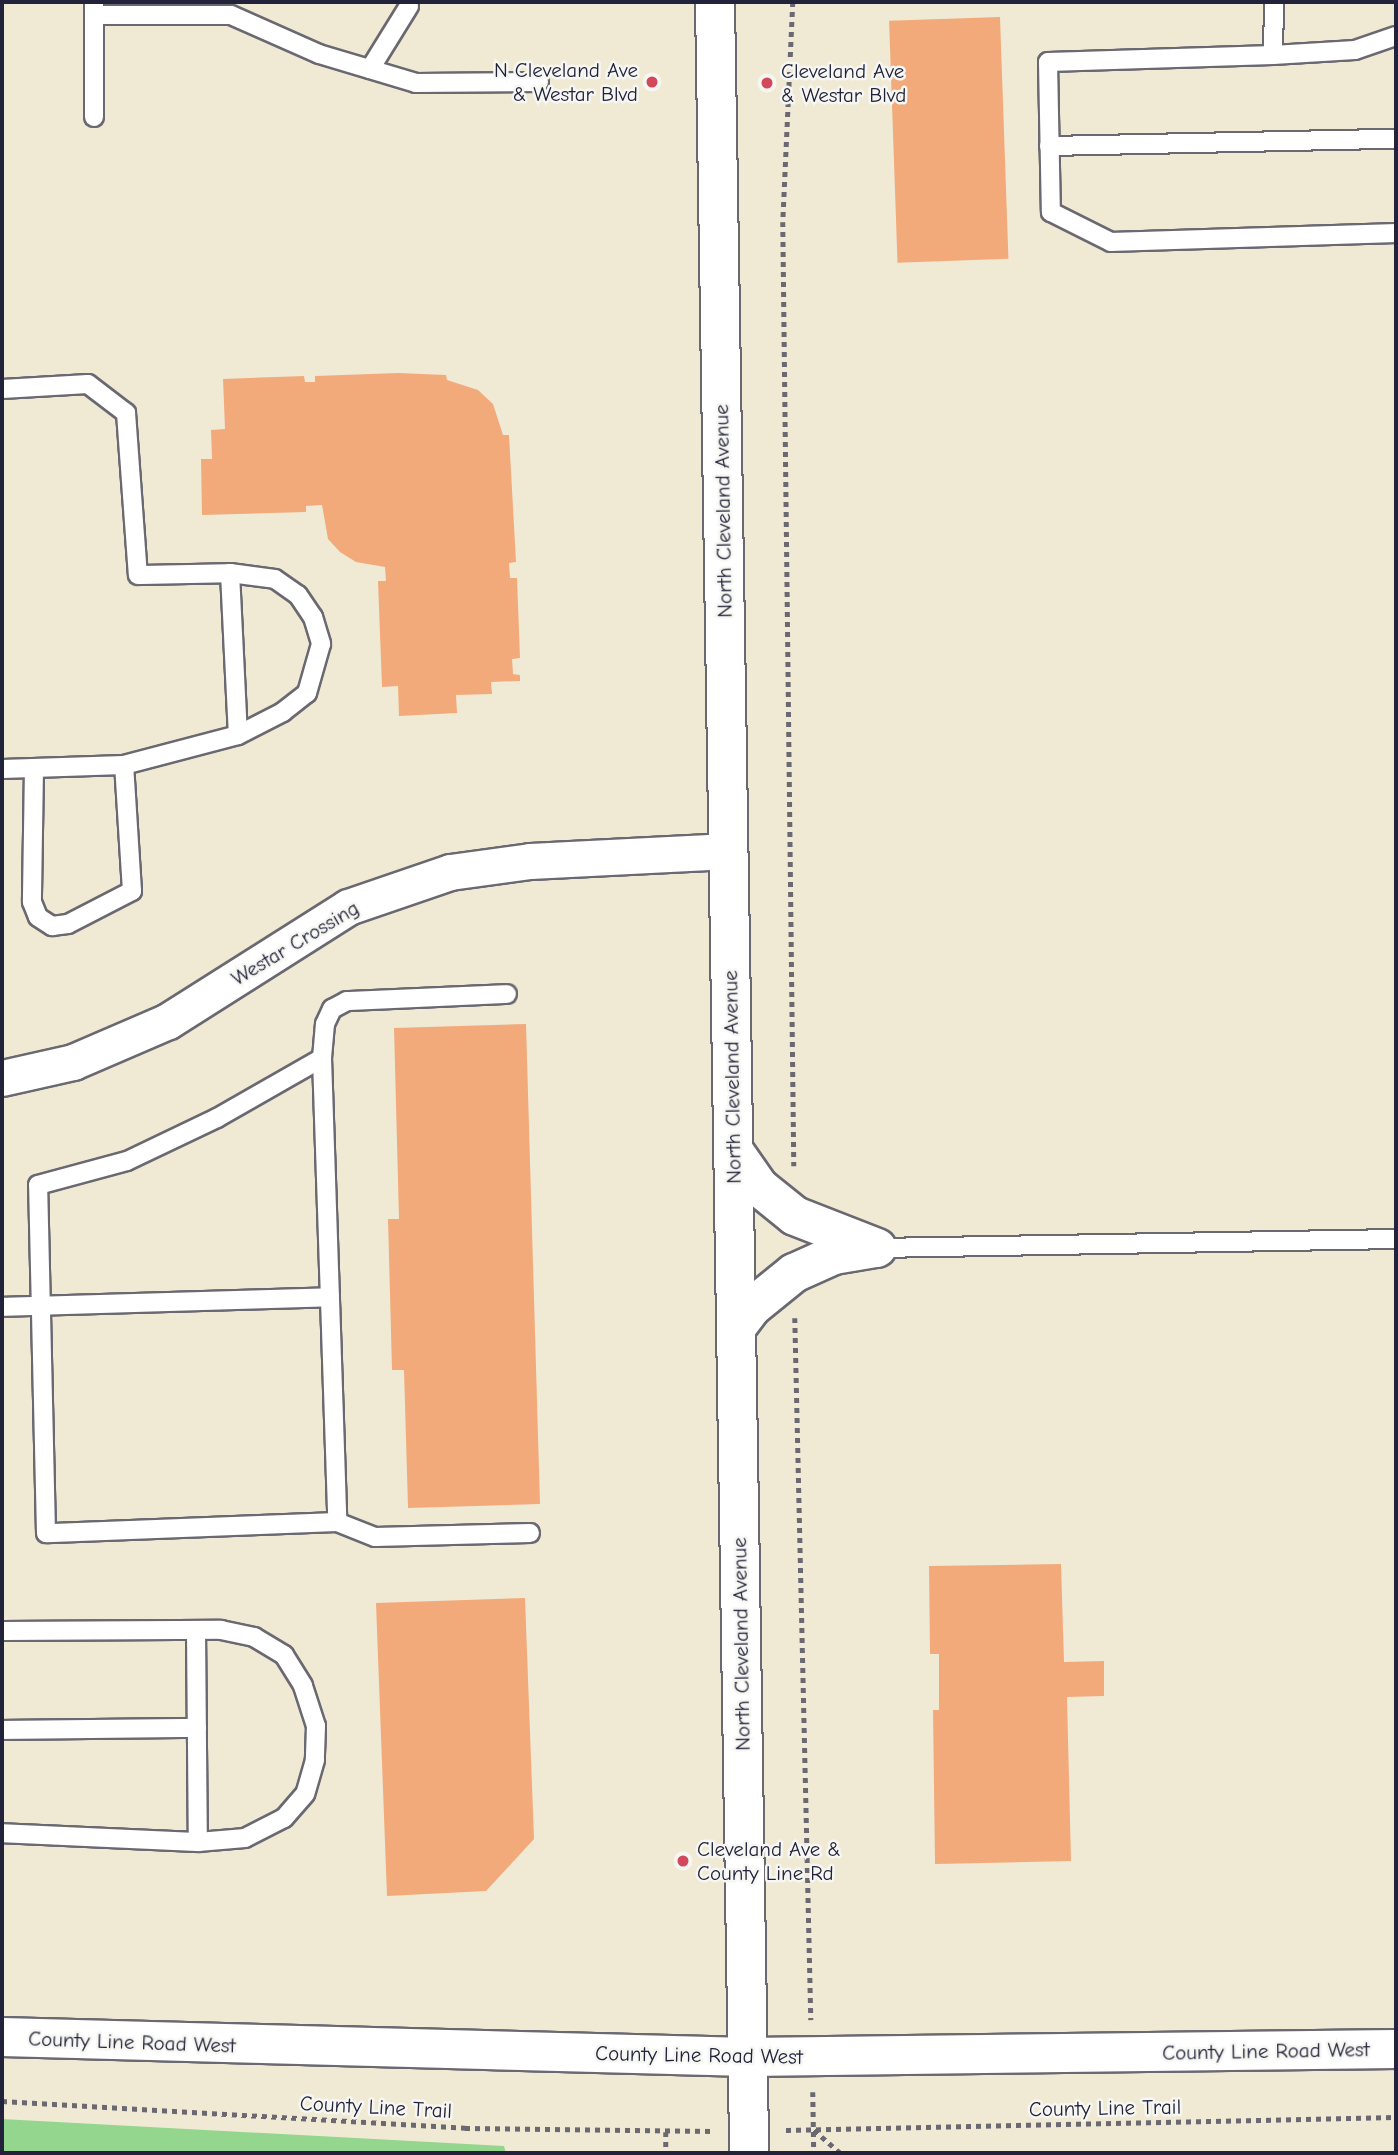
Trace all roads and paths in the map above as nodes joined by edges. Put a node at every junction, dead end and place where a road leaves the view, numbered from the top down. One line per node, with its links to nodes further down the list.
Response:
1 (715, 2): 21 (main road, North Cleveland Avenue)
2 (793, 2): 26 (path)
3 (1274, 2): 8 (lane)
4 (409, 6): 9 (lane)
5 (94, 8): 6 (lane); 11 (lane)
6 (231, 8): 9 (lane)
7 (1396, 36): 8 (lane)
8 (1273, 55): 13 (lane)
9 (370, 69): 10 (lane)
10 (539, 82)
11 (94, 117)
12 (1396, 139): 13 (lane)
13 (1049, 146): 14 (lane)
14 (1396, 233)
15 (2, 389): 16 (lane)
16 (230, 573): 17 (lane); 17 (lane)
17 (238, 735): 18 (lane)
18 (124, 765): 19 (lane); 19 (lane)
19 (34, 768): 20 (lane)
20 (2, 769)
21 (729, 851): 24 (street, Westar Crossing); 25 (main road, North Cleveland Avenue)
22 (507, 993): 23 (lane)
23 (322, 1058): 30 (lane); 31 (lane)
24 (2, 1078)
25 (734, 1151): 26 (main road); 33 (main road, North Cleveland Avenue)
26 (795, 1216): 28 (main road)
27 (1396, 1239): 28 (lane)
28 (877, 1248): 29 (main road)
29 (794, 1273): 33 (main road); 44 (path)
30 (330, 1297): 31 (lane); 34 (lane)
31 (39, 1306): 32 (lane); 34 (lane)
32 (2, 1307)
33 (736, 1328): 45 (main road, North Cleveland Avenue)
34 (337, 1522): 35 (lane)
35 (530, 1534)
36 (196, 1630): 37 (lane); 38 (lane); 41 (lane)
37 (2, 1631)
38 (197, 1728): 39 (lane); 41 (lane)
39 (2, 1730)
40 (2, 1833): 41 (lane)
41 (198, 1842)
42 (2, 2037): 45 (main road, County Line Road West)
43 (1396, 2049): 44 (main road, County Line Road West)
44 (812, 2056): 45 (main road, County Line Road West); 48 (path)
45 (748, 2057): 50 (main road, North Cleveland Avenue)
46 (2, 2101): 49 (path, County Line Trail)
47 (1396, 2117): 48 (path, County Line Trail)
48 (814, 2130): 52 (path); 53 (path)
49 (666, 2132): 50 (path, County Line Trail); 51 (path)
50 (749, 2142)
51 (666, 2153)
52 (814, 2153)
53 (840, 2153)

